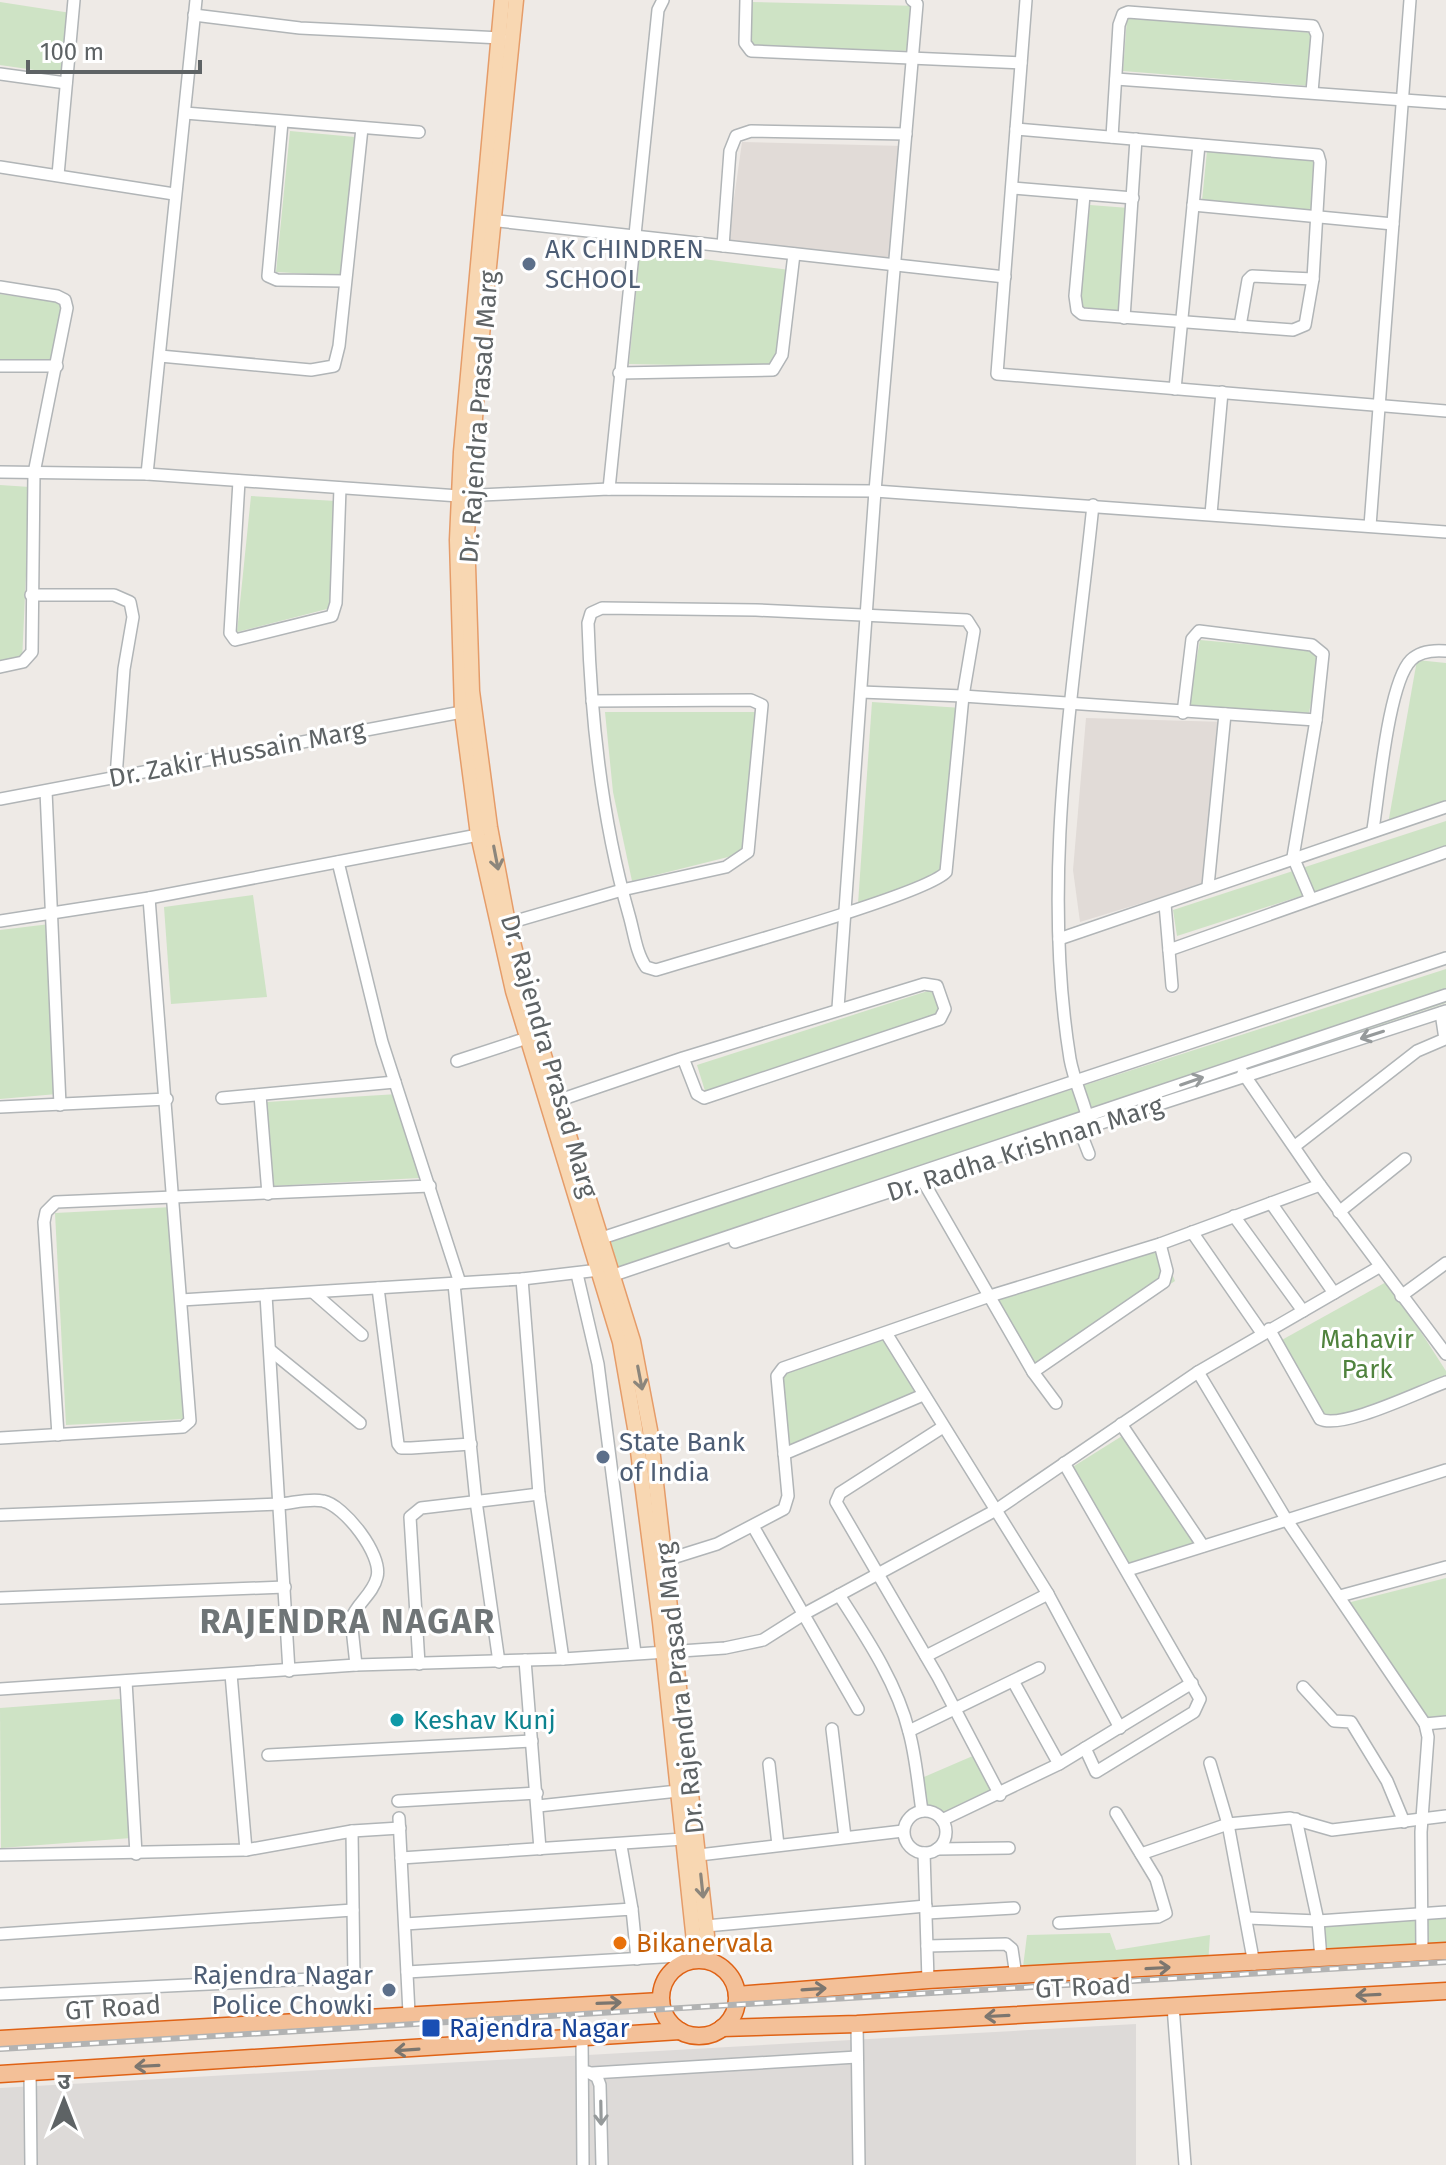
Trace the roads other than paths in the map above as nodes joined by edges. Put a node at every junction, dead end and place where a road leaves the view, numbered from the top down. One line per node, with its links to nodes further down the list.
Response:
1 (74, 0): 16 (street)
2 (196, 0): 10 (street)
3 (502, 0): 11 (main road, Dr. Rajendra Prasad Marg)
4 (516, 0): 37 (main road, Dr. Rajendra Prasad Marg)
5 (663, 0): 39 (street)
6 (746, 0): 12 (street)
7 (912, 0): 12 (street)
8 (1026, 0): 13 (street)
9 (1410, 0): 18 (street)
10 (194, 15): 11 (street); 20 (street)
11 (501, 38): 37 (main road, Dr. Rajendra Prasad Marg)
12 (913, 57): 13 (street); 25 (street)
13 (1021, 63): 23 (street)
14 (0, 74): 16 (street)
15 (1116, 79): 17 (street); 17 (street); 26 (street)
16 (66, 83): 30 (street)
17 (1312, 92): 18 (street)
18 (1402, 99): 19 (street); 38 (street)
19 (1446, 103)
20 (185, 113): 21 (street); 32 (street)
21 (282, 122): 22 (street); 45 (street)
22 (362, 128): 24 (street); 45 (street)
23 (1016, 129): 26 (street); 31 (street)
24 (419, 132)
25 (906, 134): 40 (street); 42 (street)
26 (1112, 137): 27 (street)
27 (1136, 139): 28 (street); 34 (street)
28 (1199, 145): 35 (street); 36 (street)
29 (0, 167): 30 (street)
30 (58, 175): 32 (street)
31 (1012, 188): 33 (street); 43 (street)
32 (174, 194): 50 (street)
33 (1084, 195): 34 (street); 47 (street)
34 (1133, 198): 47 (street)
35 (1193, 205): 36 (street); 48 (street)
36 (1316, 217): 38 (street); 44 (street)
37 (488, 220): 39 (street); 65 (main road, Dr. Rajendra Prasad Marg)
38 (1393, 224): 56 (street)
39 (635, 236): 40 (street); 53 (street)
40 (723, 246): 41 (street)
41 (794, 254): 42 (street); 53 (street)
42 (895, 265): 43 (street); 64 (street)
43 (1005, 277): 54 (street)
44 (1313, 279): 49 (street); 49 (street)
45 (344, 281): 50 (street)
46 (0, 287): 52 (street)
47 (1124, 318): 48 (street)
48 (1180, 322): 49 (street); 54 (street)
49 (1240, 326)
50 (160, 356): 60 (street)
51 (0, 366): 52 (street)
52 (57, 366): 59 (street)
53 (619, 373): 63 (street)
54 (1175, 389): 55 (street)
55 (1222, 392): 56 (street); 67 (street)
56 (1379, 405): 57 (street); 68 (street)
57 (1446, 411)
58 (0, 472): 59 (street)
59 (34, 473): 60 (street); 70 (street)
60 (147, 474): 61 (street)
61 (239, 481): 62 (street); 62 (street)
62 (340, 488): 65 (street)
63 (609, 489): 64 (street); 65 (street)
64 (875, 491): 66 (street); 71 (street)
65 (464, 496): 78 (main road, Dr. Rajendra Prasad Marg)
66 (1093, 505): 67 (street); 77 (street)
67 (1211, 514): 68 (street)
68 (1370, 526): 69 (street)
69 (1446, 532)
70 (31, 595): 73 (street); 82 (street)
71 (866, 615): 74 (street); 75 (street); 76 (street)
72 (1446, 651): 86 (street)
73 (0, 667)
74 (861, 692): 75 (street); 96 (street)
75 (963, 696): 77 (street); 96 (street)
76 (592, 701): 92 (street); 92 (street)
77 (1073, 703): 79 (street); 100 (street)
78 (468, 711): 82 (street, Dr. Zakir Hussain Marg); 87 (main road, Dr. Rajendra Prasad Marg); 99 (main road, Dr. Rajendra Prasad Marg, one-way to 99)
79 (1183, 713): 80 (street); 81 (street)
80 (1225, 714): 81 (street); 91 (street)
81 (1316, 720): 89 (street)
82 (116, 777): 83 (street, Dr. Zakir Hussain Marg)
83 (46, 791): 84 (street, Dr. Zakir Hussain Marg); 97 (street)
84 (0, 799)
85 (1446, 807): 86 (street)
86 (1373, 829): 89 (street)
87 (478, 835): 90 (street); 99 (main road, Dr. Rajendra Prasad Marg)
88 (1446, 852): 93 (street)
89 (1293, 857): 91 (street); 93 (street)
90 (338, 862): 94 (street); 113 (street)
91 (1208, 886): 95 (street)
92 (622, 890): 96 (street); 99 (street)
93 (1310, 897): 101 (street)
94 (149, 898): 97 (street); 116 (street)
95 (1165, 904): 100 (street); 101 (street)
96 (845, 912): 105 (street)
97 (51, 915): 98 (street); 118 (street)
98 (0, 921)
99 (503, 925): 107 (main road, Dr. Rajendra Prasad Marg); 117 (main road, Dr. Rajendra Prasad Marg)
100 (1059, 939): 112 (street)
101 (1169, 950): 103 (street)
102 (1446, 958): 112 (street)
103 (1172, 986)
104 (1446, 995): 110 (street)
105 (838, 1008): 108 (street); 108 (street)
106 (1444, 1012): 111 (street, Dr. Radha Krishnan Marg, one-way to 111); 121 (street)
107 (527, 1038): 109 (street); 117 (main road, Dr. Rajendra Prasad Marg)
108 (683, 1058): 117 (street)
109 (457, 1061)
110 (1238, 1066): 111 (street); 120 (street, one-way to 110)
111 (1245, 1077): 120 (street, Dr. Radha Krishnan Marg); 121 (street)
112 (1075, 1081): 120 (street); 133 (street)
113 (395, 1082): 114 (street); 126 (street)
114 (260, 1095): 115 (street); 127 (street)
115 (222, 1098)
116 (167, 1099): 118 (street); 128 (street)
117 (554, 1102): 133 (main road, Dr. Rajendra Prasad Marg); 138 (main road, Dr. Rajendra Prasad Marg)
118 (60, 1105): 119 (street)
119 (0, 1107)
120 (1086, 1125): 122 (street); 124 (street, Dr. Radha Krishnan Marg); 138 (street)
121 (1295, 1146): 125 (street)
122 (1089, 1154)
123 (1405, 1159): 130 (street)
124 (923, 1181): 138 (street, Dr. Radha Krishnan Marg); 145 (street)
125 (1320, 1185): 129 (street); 130 (street)
126 (430, 1186): 127 (street); 140 (street)
127 (268, 1194): 128 (street)
128 (174, 1198): 147 (street); 162 (street)
129 (1271, 1203): 131 (street); 143 (street)
130 (1339, 1212): 136 (street)
131 (1234, 1216): 132 (street); 148 (street)
132 (1192, 1232): 134 (street); 149 (street)
133 (602, 1238): 138 (main road, Dr. Rajendra Prasad Marg)
134 (1160, 1244): 145 (street); 154 (street)
135 (1446, 1263): 146 (street)
136 (1379, 1267): 143 (street); 146 (street)
137 (577, 1274): 138 (street); 139 (street); 187 (street)
138 (607, 1277): 176 (main road, Dr. Rajendra Prasad Marg, one-way to 176); 186 (main road, Dr. Rajendra Prasad Marg)
139 (522, 1279): 140 (street); 168 (street)
140 (457, 1283): 141 (street); 164 (street)
141 (378, 1288): 142 (street); 164 (street)
142 (314, 1293): 144 (street); 151 (street)
143 (1334, 1293): 148 (street)
144 (266, 1295): 147 (street); 152 (street)
145 (990, 1296): 150 (street); 154 (street)
146 (1401, 1296): 153 (street)
147 (181, 1300): 162 (street)
148 (1303, 1311): 149 (street)
149 (1266, 1331): 155 (street); 156 (street)
150 (886, 1333): 157 (street); 165 (street)
151 (362, 1335)
152 (270, 1350): 159 (street); 170 (street)
153 (1446, 1354)
154 (1033, 1372): 158 (street)
155 (1198, 1372): 160 (street); 173 (street)
156 (1446, 1382)
157 (923, 1395): 161 (street); 165 (street)
158 (1056, 1403)
159 (360, 1423)
160 (1121, 1424): 166 (street); 175 (street)
161 (943, 1427): 171 (street); 179 (street)
162 (58, 1435): 163 (street)
163 (0, 1438)
164 (471, 1444): 169 (street)
165 (784, 1454): 174 (street)
166 (1064, 1463): 171 (street); 178 (street)
167 (1446, 1470): 173 (street)
168 (539, 1494): 169 (street); 189 (street)
169 (476, 1501): 191 (street); 192 (street)
170 (280, 1504): 172 (street); 180 (street); 193 (street)
171 (996, 1510): 179 (street); 181 (street)
172 (0, 1515)
173 (1286, 1519): 175 (street); 183 (street)
174 (754, 1528): 176 (street); 185 (street)
175 (1203, 1546): 178 (street)
176 (666, 1560): 186 (main road, Dr. Rajendra Prasad Marg)
177 (1446, 1567): 183 (street)
178 (1128, 1570): 199 (street)
179 (877, 1575): 182 (street); 188 (street)
180 (285, 1587): 184 (street); 195 (street)
181 (1048, 1594): 188 (street); 206 (street)
182 (839, 1595): 185 (street); 208 (street)
183 (1340, 1596): 205 (street)
184 (0, 1598)
185 (804, 1614): 186 (street); 202 (street)
186 (670, 1651): 187 (street); 215 (main road, Dr. Rajendra Prasad Marg); 241 (main road, Dr. Rajendra Prasad Marg)
187 (635, 1653): 189 (street)
188 (926, 1656): 203 (street)
189 (563, 1659): 190 (street)
190 (525, 1660): 191 (street); 209 (street)
191 (499, 1662): 192 (street)
192 (419, 1664): 193 (street)
193 (356, 1665): 195 (street)
194 (1039, 1668): 198 (street)
195 (289, 1671): 196 (street)
196 (231, 1674): 197 (street); 236 (street)
197 (126, 1681): 201 (street); 238 (street)
198 (1013, 1681): 203 (street); 214 (street)
199 (1192, 1683): 206 (street); 210 (street)
200 (1303, 1687): 225 (street)
201 (0, 1689)
202 (858, 1709)
203 (955, 1711): 208 (street); 216 (street)
204 (1446, 1722): 205 (street)
205 (1425, 1724): 222 (street)
206 (1120, 1728): 210 (street)
207 (832, 1729): 229 (street)
208 (909, 1731): 219 (street)
209 (532, 1741): 211 (street); 217 (street)
210 (1085, 1748): 214 (street)
211 (268, 1755)
212 (1210, 1763): 226 (street)
213 (769, 1764): 231 (street)
214 (1059, 1764): 216 (street)
215 (678, 1791): 217 (street); 230 (main road, Dr. Rajendra Prasad Marg)
216 (1000, 1795): 224 (street)
217 (537, 1799): 218 (street); 234 (street)
218 (398, 1801)
219 (922, 1811): 224 (street); 228 (street)
220 (1116, 1813): 239 (street)
221 (1446, 1816): 222 (street)
222 (1422, 1817): 225 (street); 248 (street)
223 (1296, 1819): 225 (street); 226 (street); 250 (street)
224 (942, 1820): 235 (street)
225 (1404, 1822)
226 (1228, 1824): 239 (street); 249 (street)
227 (352, 1831): 236 (street); 242 (street); 246 (street)
228 (903, 1831): 229 (street); 237 (street)
229 (845, 1837): 231 (street)
230 (683, 1839): 232 (street); 259 (main road, Dr. Rajendra Prasad Marg)
231 (778, 1845): 241 (street)
232 (621, 1846): 234 (street); 244 (street)
233 (1009, 1848): 235 (street)
234 (540, 1849): 242 (street)
235 (937, 1849): 237 (street)
236 (246, 1850): 238 (street)
237 (924, 1853): 245 (street)
238 (136, 1854): 240 (street)
239 (1141, 1854): 251 (street)
240 (0, 1855)
241 (699, 1855): 253 (main road, Dr. Rajendra Prasad Marg, one-way to 253)
242 (401, 1858): 252 (street)
243 (1014, 1908): 245 (street)
244 (632, 1909): 252 (street); 258 (street)
245 (926, 1909): 253 (street); 255 (street)
246 (353, 1910): 254 (street); 266 (street)
247 (1446, 1912): 248 (street)
248 (1421, 1913): 250 (street); 257 (street)
249 (1247, 1918): 250 (street); 261 (street)
250 (1318, 1921): 260 (street)
251 (1059, 1923)
252 (405, 1924): 262 (street)
253 (706, 1926): 259 (main road, Dr. Rajendra Prasad Marg)
254 (0, 1934)
255 (927, 1946): 263 (street); 264 (street)
256 (1446, 1951): 257 (highway, GT Road)
257 (1422, 1952): 260 (highway, GT Road)
258 (637, 1959): 259 (street); 262 (street)
259 (701, 1959): 267 (highway); 268 (highway)
260 (1321, 1959): 261 (highway, GT Road)
261 (1254, 1964): 263 (highway, GT Road, one-way to 261)
262 (407, 1972): 270 (street)
263 (1016, 1976): 264 (highway, GT Road)
264 (928, 1980): 267 (highway, GT Road, one-way to 264)
265 (1446, 1991): 269 (highway, GT Road, one-way to 269)
266 (0, 1994)
267 (737, 1995): 272 (highway)
268 (661, 2001): 270 (highway, GT Road, one-way to 268); 273 (highway)
269 (1173, 2006): 271 (highway, GT Road, one-way to 271); 284 (street)
270 (409, 2013): 275 (highway, GT Road)
271 (857, 2024): 272 (highway, GT Road); 276 (street)
272 (722, 2028): 273 (highway)
273 (680, 2031): 274 (highway)
274 (582, 2038): 277 (street); 278 (highway, one-way to 278)
275 (0, 2039)
276 (857, 2057): 277 (street); 283 (street)
277 (588, 2072): 281 (street); 282 (street, one-way to 282)
278 (30, 2073): 279 (highway); 280 (street)
279 (0, 2074)
280 (31, 2165)
281 (583, 2165)
282 (602, 2165)
283 (859, 2165)
284 (1185, 2165)

